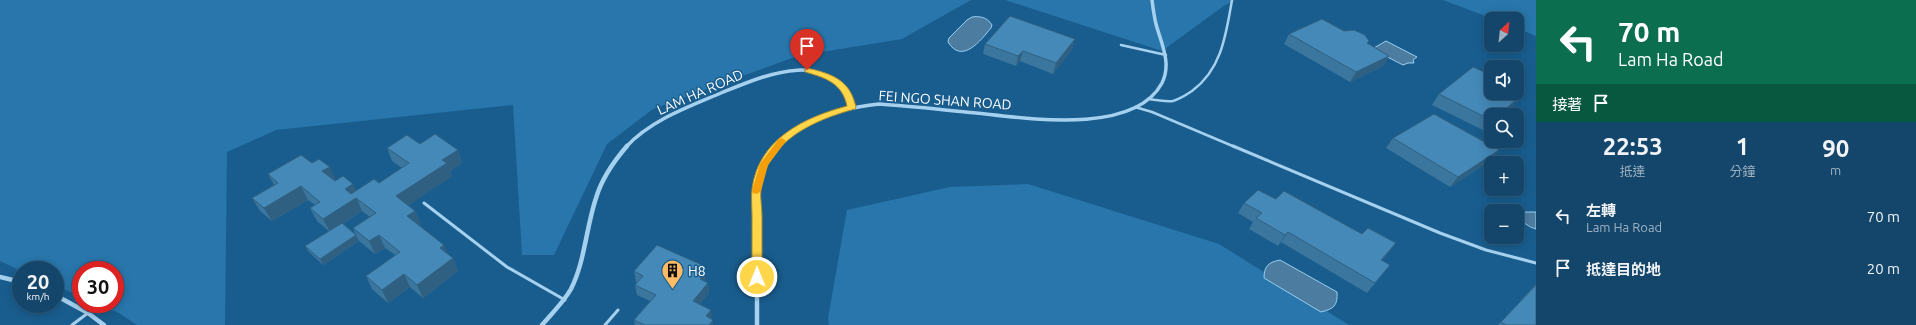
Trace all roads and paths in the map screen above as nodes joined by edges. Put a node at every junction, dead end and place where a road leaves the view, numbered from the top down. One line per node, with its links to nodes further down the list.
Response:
1 (1152, 0): 4 (street, FEI NGO SHAN ROAD)
2 (1232, 0): 5 (lane)
3 (1121, 45): 4 (lane)
4 (1166, 55): 5 (street, FEI NGO SHAN ROAD)
5 (1148, 99): 7 (street, FEI NGO SHAN ROAD)
6 (852, 107): 7 (street, FEI NGO SHAN ROAD); 12 (street, LAM HA ROAD); 19 (street, FEI NGO SHAN ROAD)
7 (1135, 107): 9 (lane)
8 (424, 203): 12 (lane)
9 (1536, 263)
10 (0, 277): 11 (street)
11 (12, 280)
12 (565, 300): 17 (street, LAM HA ROAD)
13 (618, 310): 18 (lane)
14 (88, 313): 15 (lane); 16 (street)
15 (72, 325)
16 (104, 325)
17 (542, 325)
18 (605, 325)
19 (757, 325)

